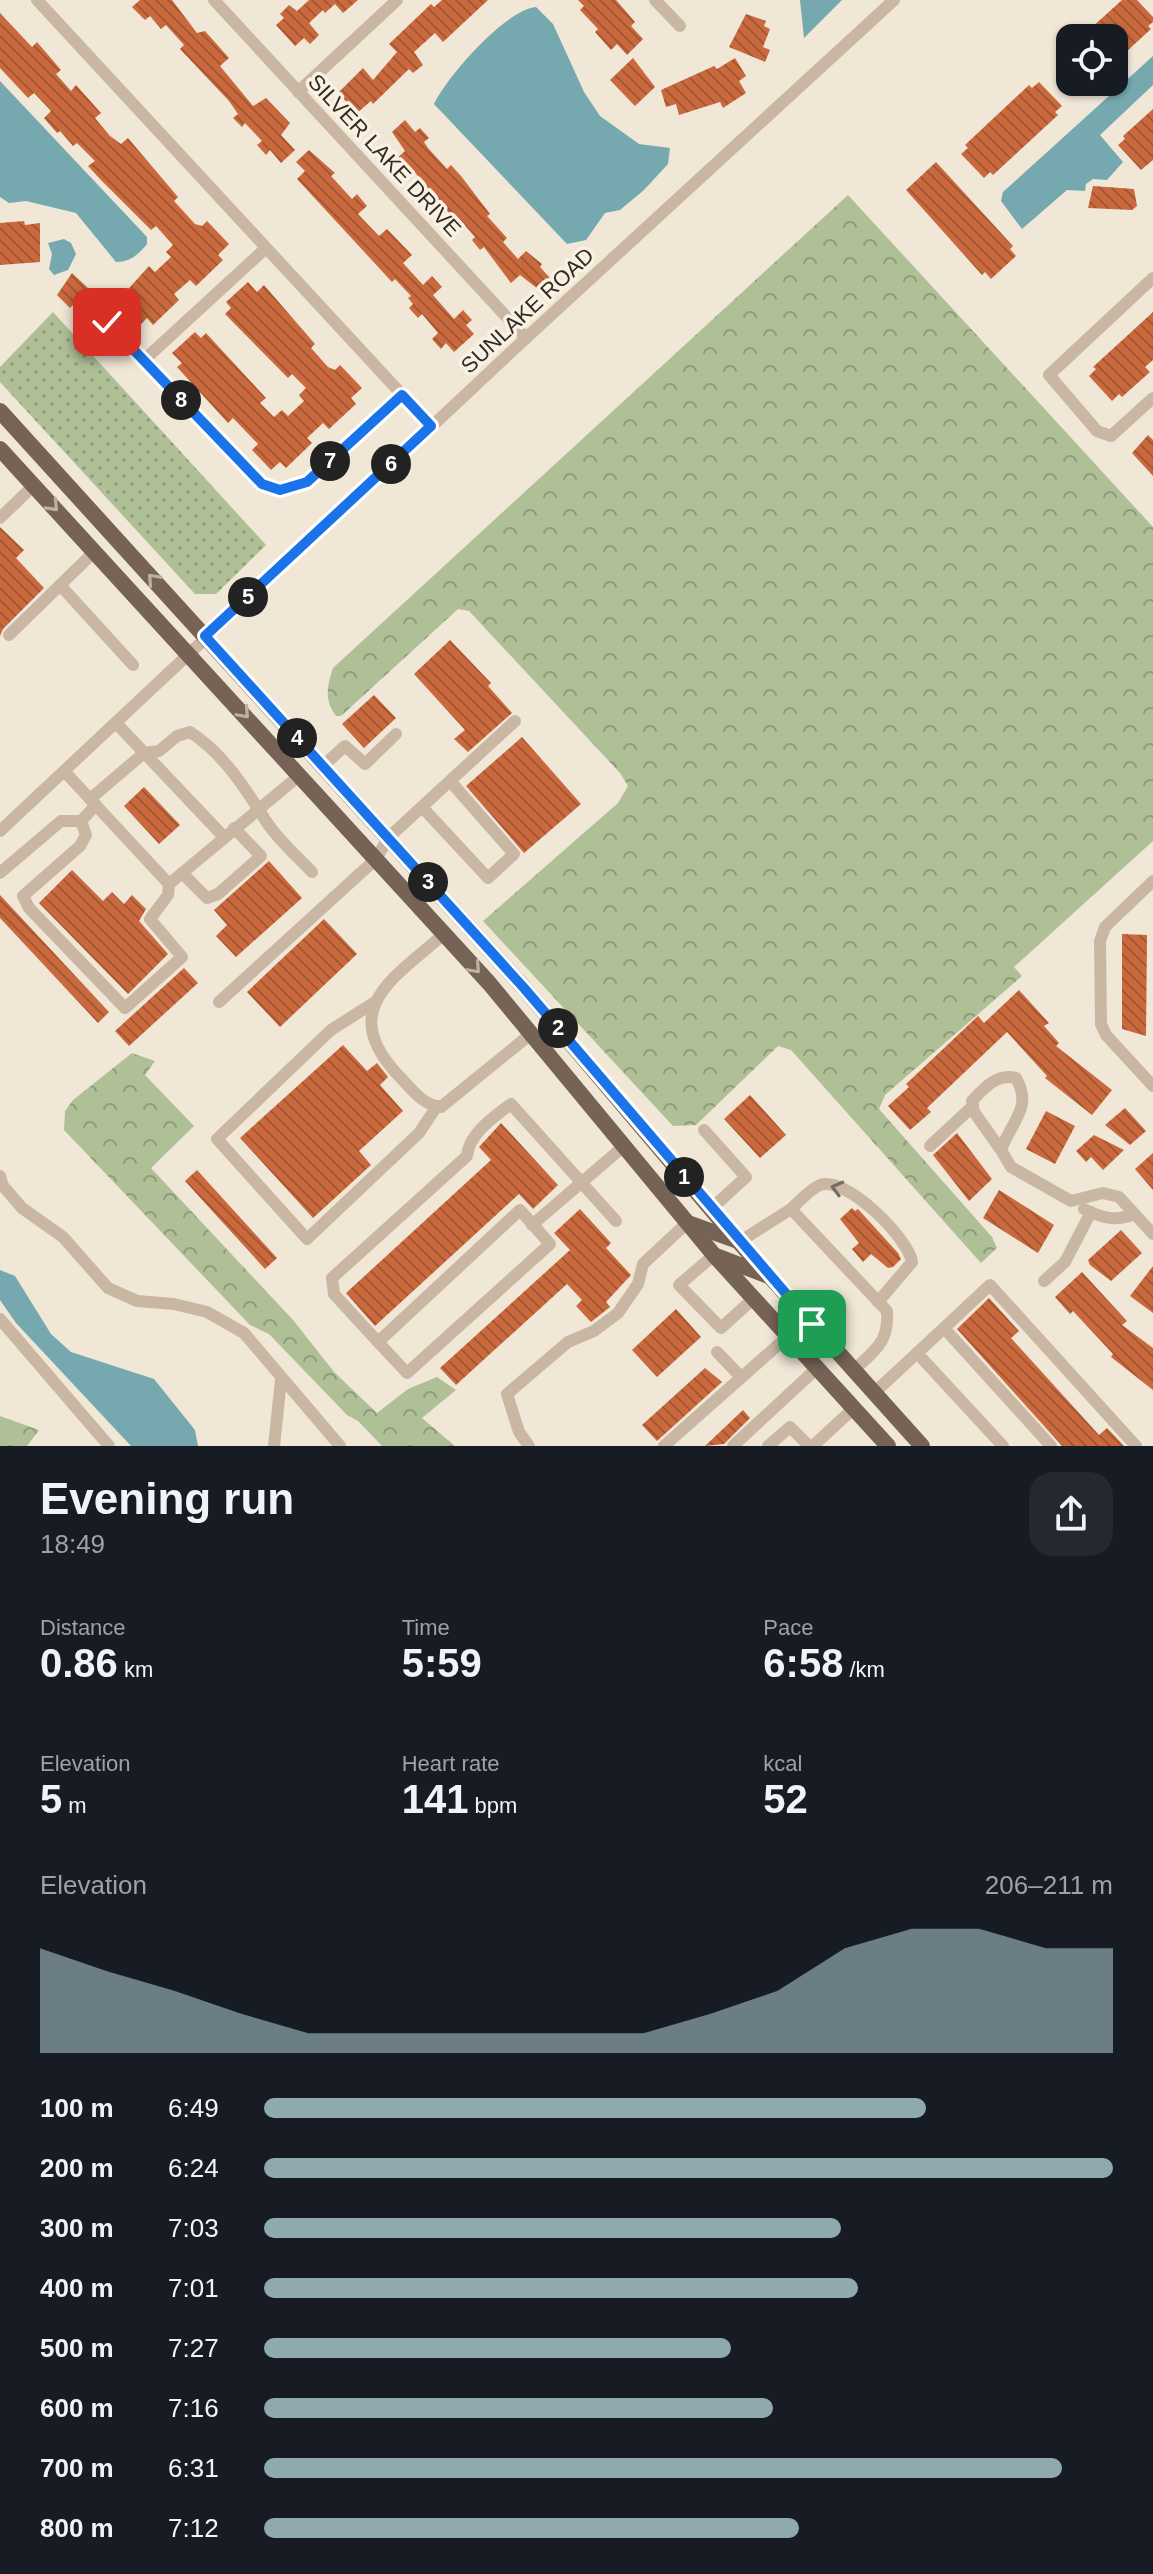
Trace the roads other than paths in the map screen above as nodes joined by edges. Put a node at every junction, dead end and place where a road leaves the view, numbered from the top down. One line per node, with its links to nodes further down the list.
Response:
1 (37, 0): 8 (street)
2 (214, 0): 7 (street, SILVER LAKE DRIVE)
3 (397, 0): 7 (street)
4 (655, 0): 6 (street)
5 (894, 0): 11 (street, SUNLAKE ROAD)
6 (680, 26)
7 (298, 92): 11 (street, SILVER LAKE DRIVE)
8 (266, 248): 12 (street); 13 (street)
9 (1153, 278): 14 (street)
10 (107, 322): 12 (street)
11 (526, 338): 16 (street, SUNLAKE ROAD)
12 (143, 361): 13 (street)
13 (402, 395): 16 (street)
14 (1153, 398)
15 (0, 411): 23 (main road, one-way to 15)
16 (431, 426): 23 (street, SUNLAKE ROAD)
17 (0, 449): 18 (main road)
18 (34, 485): 19 (street); 20 (main road, one-way to 20)
19 (0, 518)
20 (95, 551): 21 (street); 24 (main road)
21 (60, 585): 22 (street); 25 (street)
22 (9, 635)
23 (205, 636): 24 (street, SUNLAKE ROAD); 30 (main road)
24 (192, 655): 27 (street, SUNLAKE ROAD); 32 (main road, one-way to 32)
25 (133, 665)
26 (515, 721): 33 (street)
27 (116, 723): 29 (street); 31 (street, SUNLAKE ROAD)
28 (396, 734): 30 (street)
29 (144, 753): 34 (street); 35 (street); 39 (street)
30 (323, 766): 40 (main road)
31 (65, 772): 34 (street); 38 (street, SUNLAKE ROAD)
32 (300, 775): 35 (street); 41 (main road)
33 (450, 781): 36 (street); 36 (street)
34 (93, 802): 37 (street); 46 (street)
35 (259, 807): 39 (street); 42 (street)
36 (422, 807): 40 (street)
37 (81, 821): 43 (street); 46 (street)
38 (2, 825)
39 (229, 832): 44 (street); 44 (street)
40 (388, 838): 41 (street); 61 (main road)
41 (376, 859): 47 (main road); 48 (street)
42 (312, 872)
43 (0, 873)
44 (182, 873): 46 (street)
45 (1153, 881): 51 (street)
46 (169, 884)
47 (444, 934): 49 (street); 50 (main road, one-way to 50)
48 (219, 1002)
49 (375, 1002): 52 (street); 52 (street)
50 (532, 1033): 52 (street); 55 (main road)
51 (1153, 1086)
52 (437, 1106)
53 (973, 1106): 56 (street); 57 (street); 57 (street)
54 (704, 1130): 61 (street)
55 (624, 1146): 59 (street); 66 (main road)
56 (930, 1146)
57 (1001, 1150): 60 (street)
58 (0, 1176): 84 (street)
59 (581, 1183): 65 (street); 67 (street); 78 (street)
60 (1071, 1201): 63 (street); 64 (street)
61 (711, 1209): 69 (main road)
62 (791, 1209): 69 (street); 74 (street); 74 (street, one-way to 62)
63 (1091, 1212): 64 (street); 72 (street)
64 (1134, 1214): 68 (street)
65 (616, 1221)
66 (687, 1223): 69 (main road); 70 (main road); 90 (street)
67 (532, 1225): 78 (street); 78 (street)
68 (1153, 1234)
69 (739, 1242): 71 (main road)
70 (714, 1255): 71 (main road); 73 (main road); 73 (street)
71 (771, 1277): 82 (main road)
72 (1044, 1281)
73 (753, 1299): 77 (main road)
74 (878, 1302): 82 (street)
75 (0, 1319): 87 (street)
76 (944, 1328): 80 (street); 98 (street); 99 (street)
77 (787, 1337): 81 (main road); 83 (street)
78 (378, 1342)
79 (717, 1352): 83 (street)
80 (917, 1353): 85 (street); 97 (street)
81 (816, 1369): 86 (main road); 92 (street)
82 (854, 1370): 85 (main road)
83 (741, 1377): 91 (street)
84 (281, 1380): 88 (street); 89 (street)
85 (874, 1393): 96 (main road)
86 (853, 1409): 94 (street); 95 (main road)
87 (109, 1446)
88 (274, 1446)
89 (340, 1446)
90 (529, 1446)
91 (664, 1446)
92 (733, 1446)
93 (768, 1446): 94 (street)
94 (811, 1446)
95 (888, 1446)
96 (922, 1446)
97 (1003, 1446)
98 (1051, 1446)
99 (1136, 1446)

